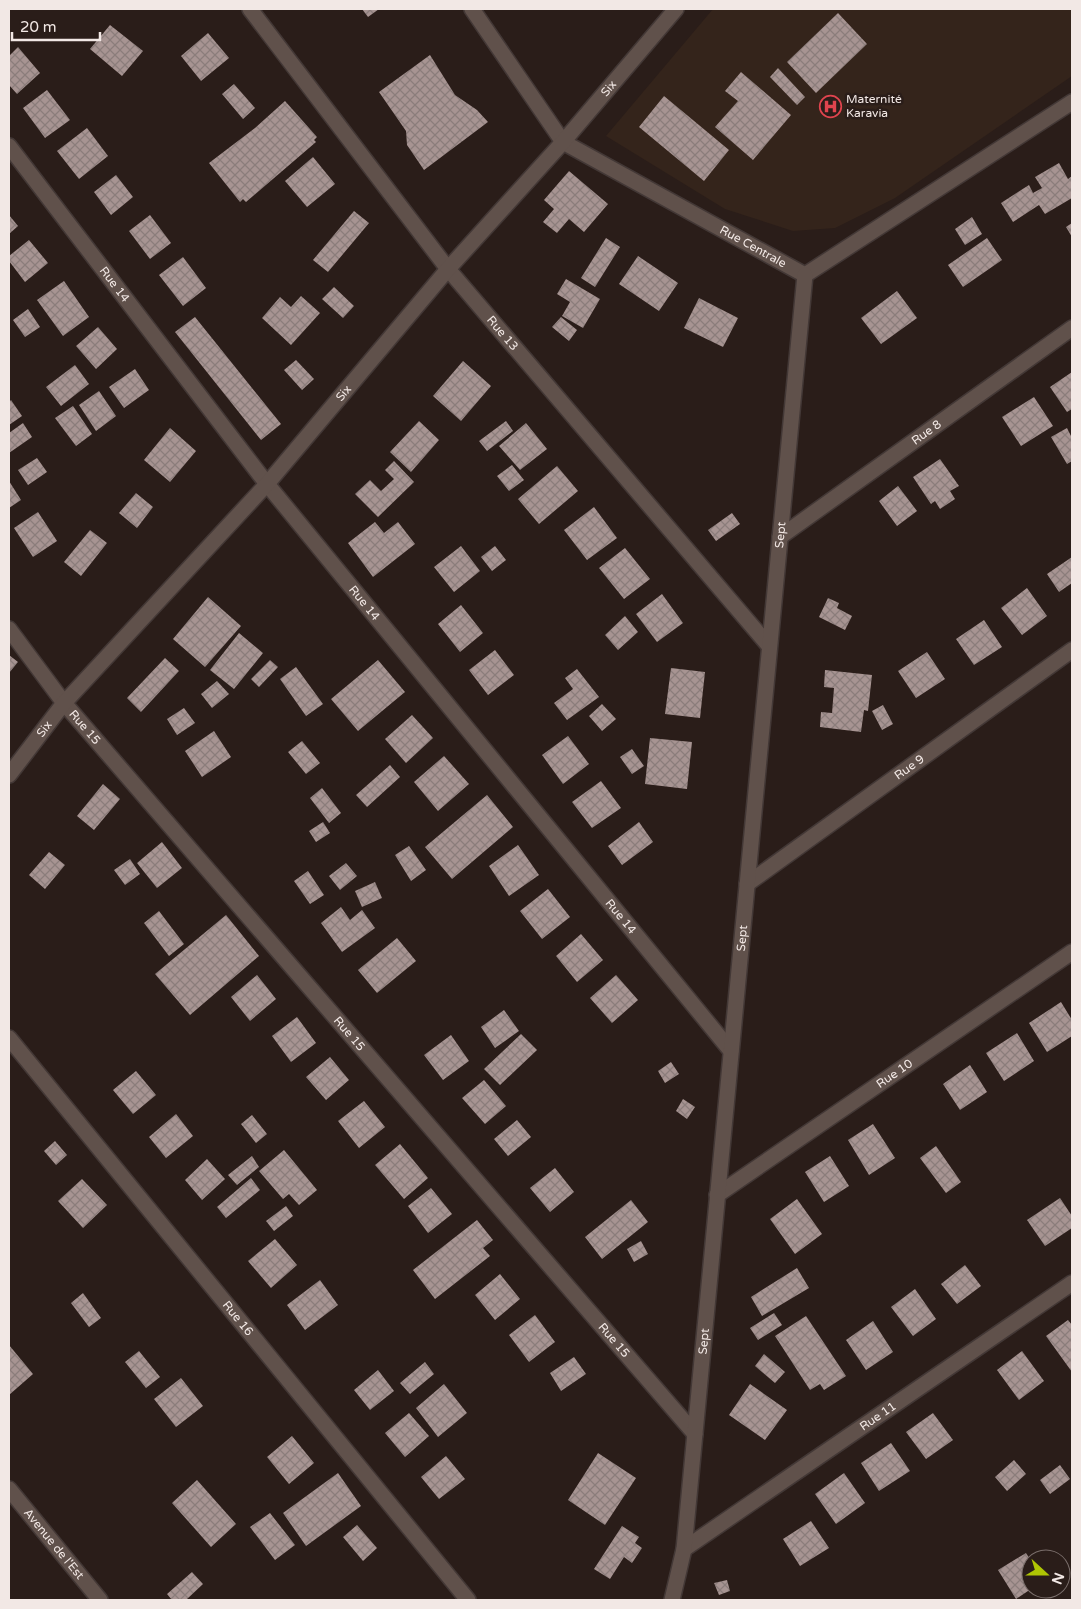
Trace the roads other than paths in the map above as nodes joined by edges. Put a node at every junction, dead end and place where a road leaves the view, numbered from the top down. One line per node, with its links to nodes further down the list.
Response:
1 (250, 9): 7 (street, Rue 13)
2 (472, 9): 5 (street, Rue Centrale)
3 (676, 9): 5 (street, Six)
4 (1072, 102): 8 (street)
5 (563, 142): 7 (street, Six); 8 (street, Rue Centrale)
6 (9, 146): 10 (street, Rue 14)
7 (448, 269): 10 (street, Six); 13 (street, Rue 13)
8 (805, 274): 11 (street, Sept)
9 (1072, 328): 11 (street, Rue 8)
10 (267, 484): 15 (street, Six); 20 (street, Rue 14)
11 (780, 537): 13 (street, Sept)
12 (9, 629): 15 (street, Rue 15)
13 (769, 646): 17 (street, Sept)
14 (1072, 650): 17 (street, Rue 9)
15 (64, 703): 16 (street, Six); 23 (street, Rue 15)
16 (9, 775)
17 (747, 884): 20 (street, Sept)
18 (1072, 952): 21 (street, Rue 10)
19 (9, 1038): 27 (street, Rue 16)
20 (731, 1051): 21 (street, Sept)
21 (717, 1195): 23 (street, Sept)
22 (1072, 1283): 25 (street, Rue 11)
23 (695, 1434): 25 (street, Sept)
24 (9, 1489): 26 (street, Avenue de l'Est)
25 (684, 1549): 28 (street, Sept)
26 (100, 1600)
27 (468, 1600)
28 (672, 1600)

